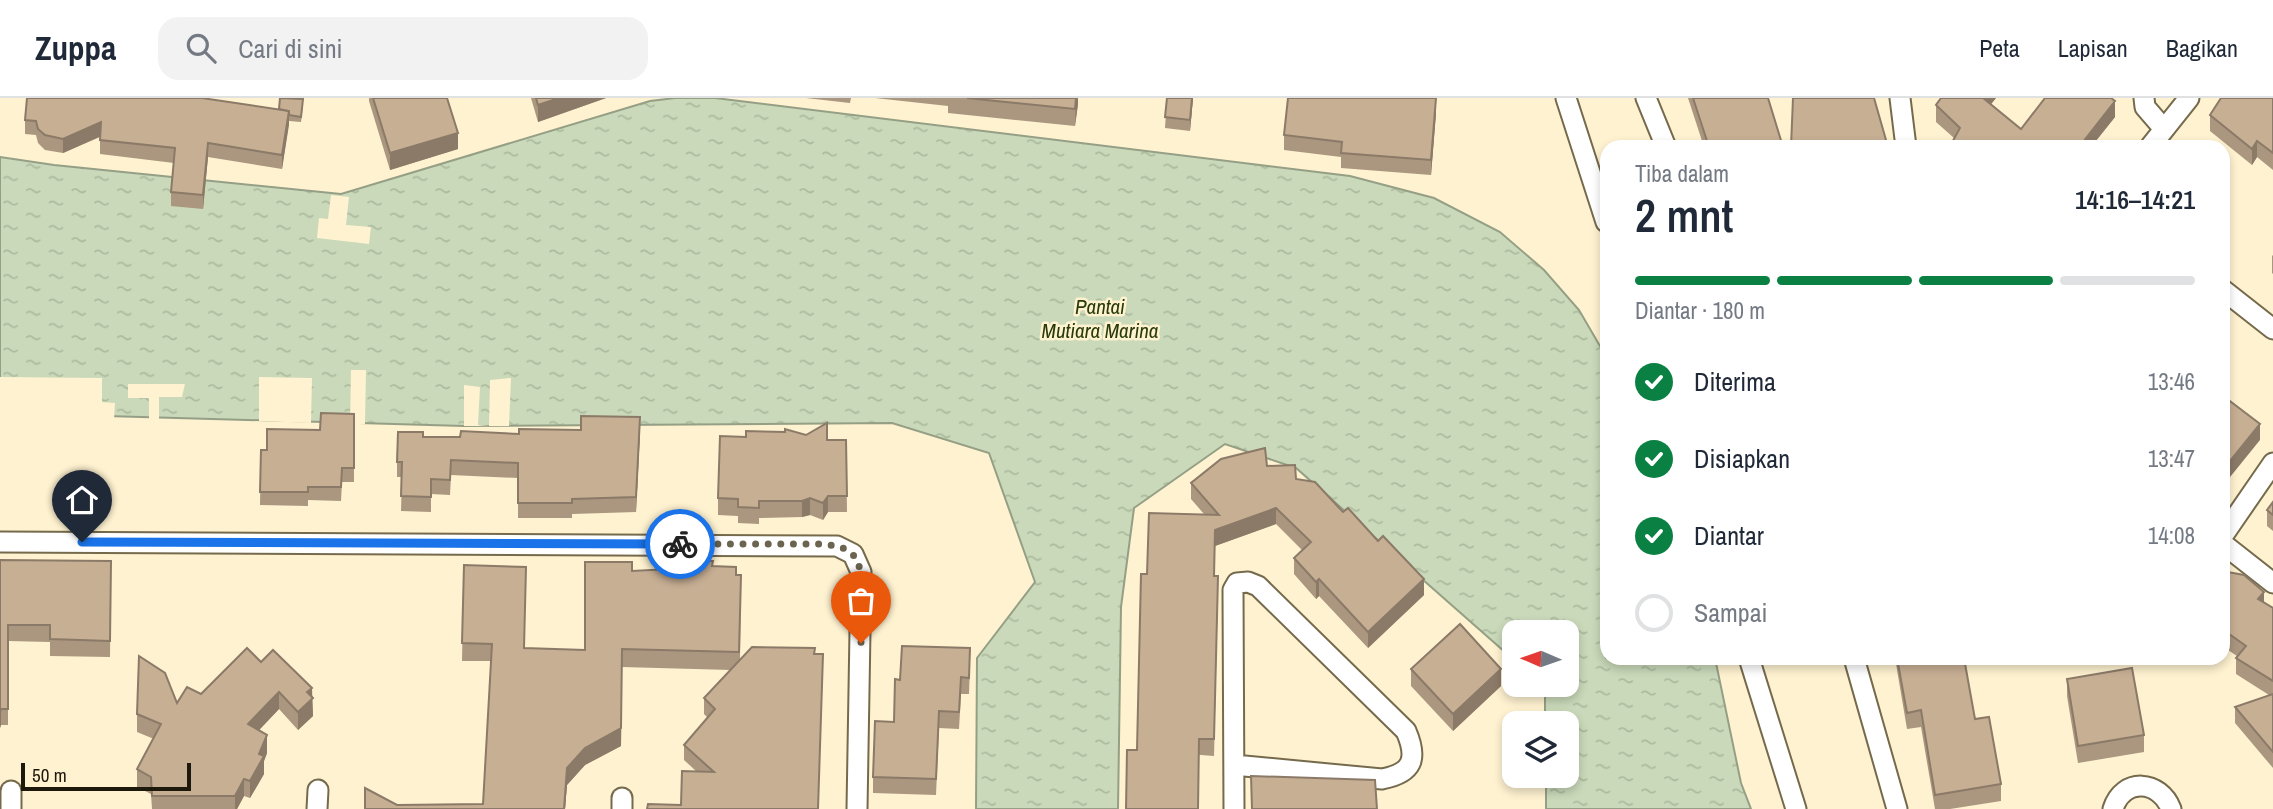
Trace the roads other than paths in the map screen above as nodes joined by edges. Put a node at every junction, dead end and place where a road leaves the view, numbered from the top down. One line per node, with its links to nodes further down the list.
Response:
1 (1566, 98): 10 (street)
2 (1646, 98): 7 (street)
3 (1900, 98): 8 (street)
4 (2144, 98): 6 (street)
5 (2189, 98): 6 (street)
6 (2164, 129): 9 (street)
7 (1663, 140)
8 (1905, 140)
9 (2155, 140)
10 (1600, 203)
11 (2230, 295): 12 (street)
12 (2273, 330)
13 (2273, 463): 14 (street)
14 (2230, 525)
15 (0, 542): 21 (street)
16 (2230, 549): 17 (street)
17 (2273, 583)
18 (1751, 665): 23 (street)
19 (1856, 665): 24 (street)
20 (1234, 765): 20 (street); 22 (street)
21 (856, 809)
22 (1234, 809)
23 (1797, 809)
24 (1897, 809)
25 (2113, 809): 26 (street)
26 (2171, 809)

